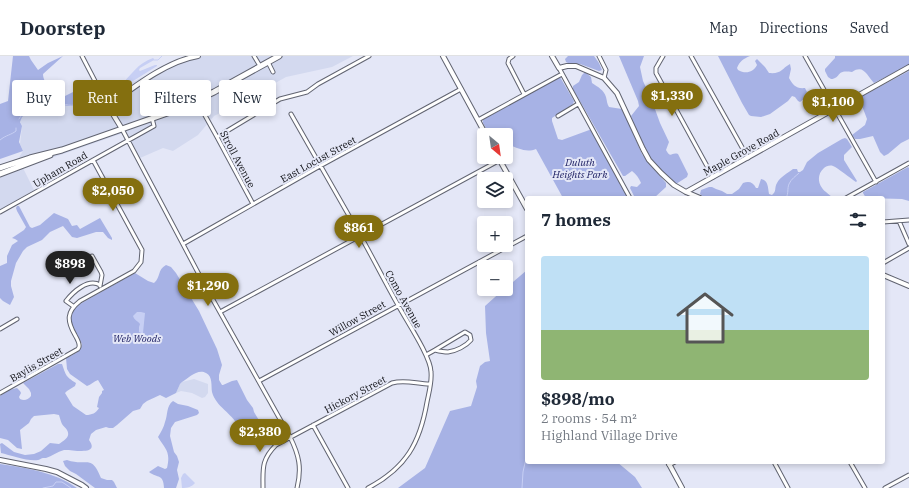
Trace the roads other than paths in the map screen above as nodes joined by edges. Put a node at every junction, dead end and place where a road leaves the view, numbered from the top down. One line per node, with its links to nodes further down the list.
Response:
1 (82, 56): 20 (street)
2 (198, 56): 21 (street)
3 (254, 56): 14 (street)
4 (278, 56): 13 (highway)
5 (369, 56): 36 (street)
6 (443, 56): 22 (street)
7 (513, 56): 24 (street)
8 (552, 56): 16 (street)
9 (599, 56): 19 (street)
10 (663, 56): 47 (street)
11 (691, 56): 39 (street)
12 (805, 56): 26 (street)
13 (268, 62): 14 (highway); 17 (street)
14 (260, 66): 23 (highway)
15 (909, 67): 26 (street, Maple Grove Road)
16 (559, 68): 18 (street); 19 (street)
17 (273, 72)
18 (562, 74): 24 (street); 25 (street)
19 (604, 78): 49 (street)
20 (94, 80)
21 (132, 89)
22 (461, 89): 33 (street); 44 (street, East Locust Street)
23 (211, 94)
24 (524, 94): 33 (street)
25 (578, 104): 31 (street); 50 (street)
26 (834, 109): 39 (street, Maple Grove Road); 48 (street)
27 (291, 114): 44 (street, Como Avenue)
28 (114, 116): 35 (street)
29 (157, 116): 32 (highway)
30 (205, 116): 36 (street, Stroll Avenue)
31 (558, 116)
32 (152, 118): 35 (highway); 37 (street, Upham Road)
33 (478, 120): 34 (street)
34 (482, 128)
35 (122, 129): 37 (street); 38 (highway)
36 (217, 137): 53 (street, Stroll Avenue)
37 (128, 140): 40 (street, Upham Road); 61 (street)
38 (62, 150): 45 (highway); 46 (highway)
39 (748, 158): 47 (street, Maple Grove Road)
40 (93, 160): 55 (street, Upham Road); 69 (street)
41 (488, 164): 59 (street)
42 (502, 164): 54 (street)
43 (909, 164): 48 (street)
44 (320, 166): 53 (street, East Locust Street); 59 (street, Como Avenue)
45 (0, 168)
46 (0, 174)
47 (713, 177): 49 (street, Maple Grove Road)
48 (876, 182): 52 (street)
49 (686, 192): 51 (street)
50 (629, 196)
51 (695, 196)
52 (850, 196)
53 (253, 204): 61 (street, East Locust Street)
54 (525, 205)
55 (0, 212)
56 (909, 220): 57 (street)
57 (899, 221): 58 (street); 62 (street)
58 (885, 222)
59 (360, 236): 70 (street, Como Avenue); 72 (street)
60 (525, 237): 70 (street, Willow Street)
61 (183, 244): 72 (street)
62 (909, 244)
63 (909, 248): 65 (street)
64 (92, 256): 67 (street)
65 (885, 262)
66 (885, 276): 68 (street)
67 (100, 285): 69 (street); 71 (street)
68 (909, 286)
69 (102, 289): 71 (street)
70 (398, 305): 76 (street, Como Avenue); 77 (street, Willow Street)
71 (73, 306): 79 (street, Baylis Street)
72 (220, 312): 77 (street)
73 (16, 319): 74 (street)
74 (0, 329)
75 (435, 350): 75 (street); 76 (street)
76 (426, 354): 78 (street, Como Avenue)
77 (259, 381): 81 (street)
78 (430, 384): 80 (street, Hickory Street); 91 (street, Como Avenue)
79 (0, 393)
80 (313, 425): 81 (street, Hickory Street); 90 (street)
81 (290, 437): 88 (street); 89 (street)
82 (0, 460): 87 (street)
83 (669, 464): 92 (street)
84 (775, 464): 93 (street)
85 (851, 464): 94 (street)
86 (909, 475): 95 (street)
87 (86, 488)
88 (263, 488)
89 (297, 488)
90 (348, 488)
91 (368, 488)
92 (682, 488)
93 (788, 488)
94 (865, 488)
95 (885, 488)

